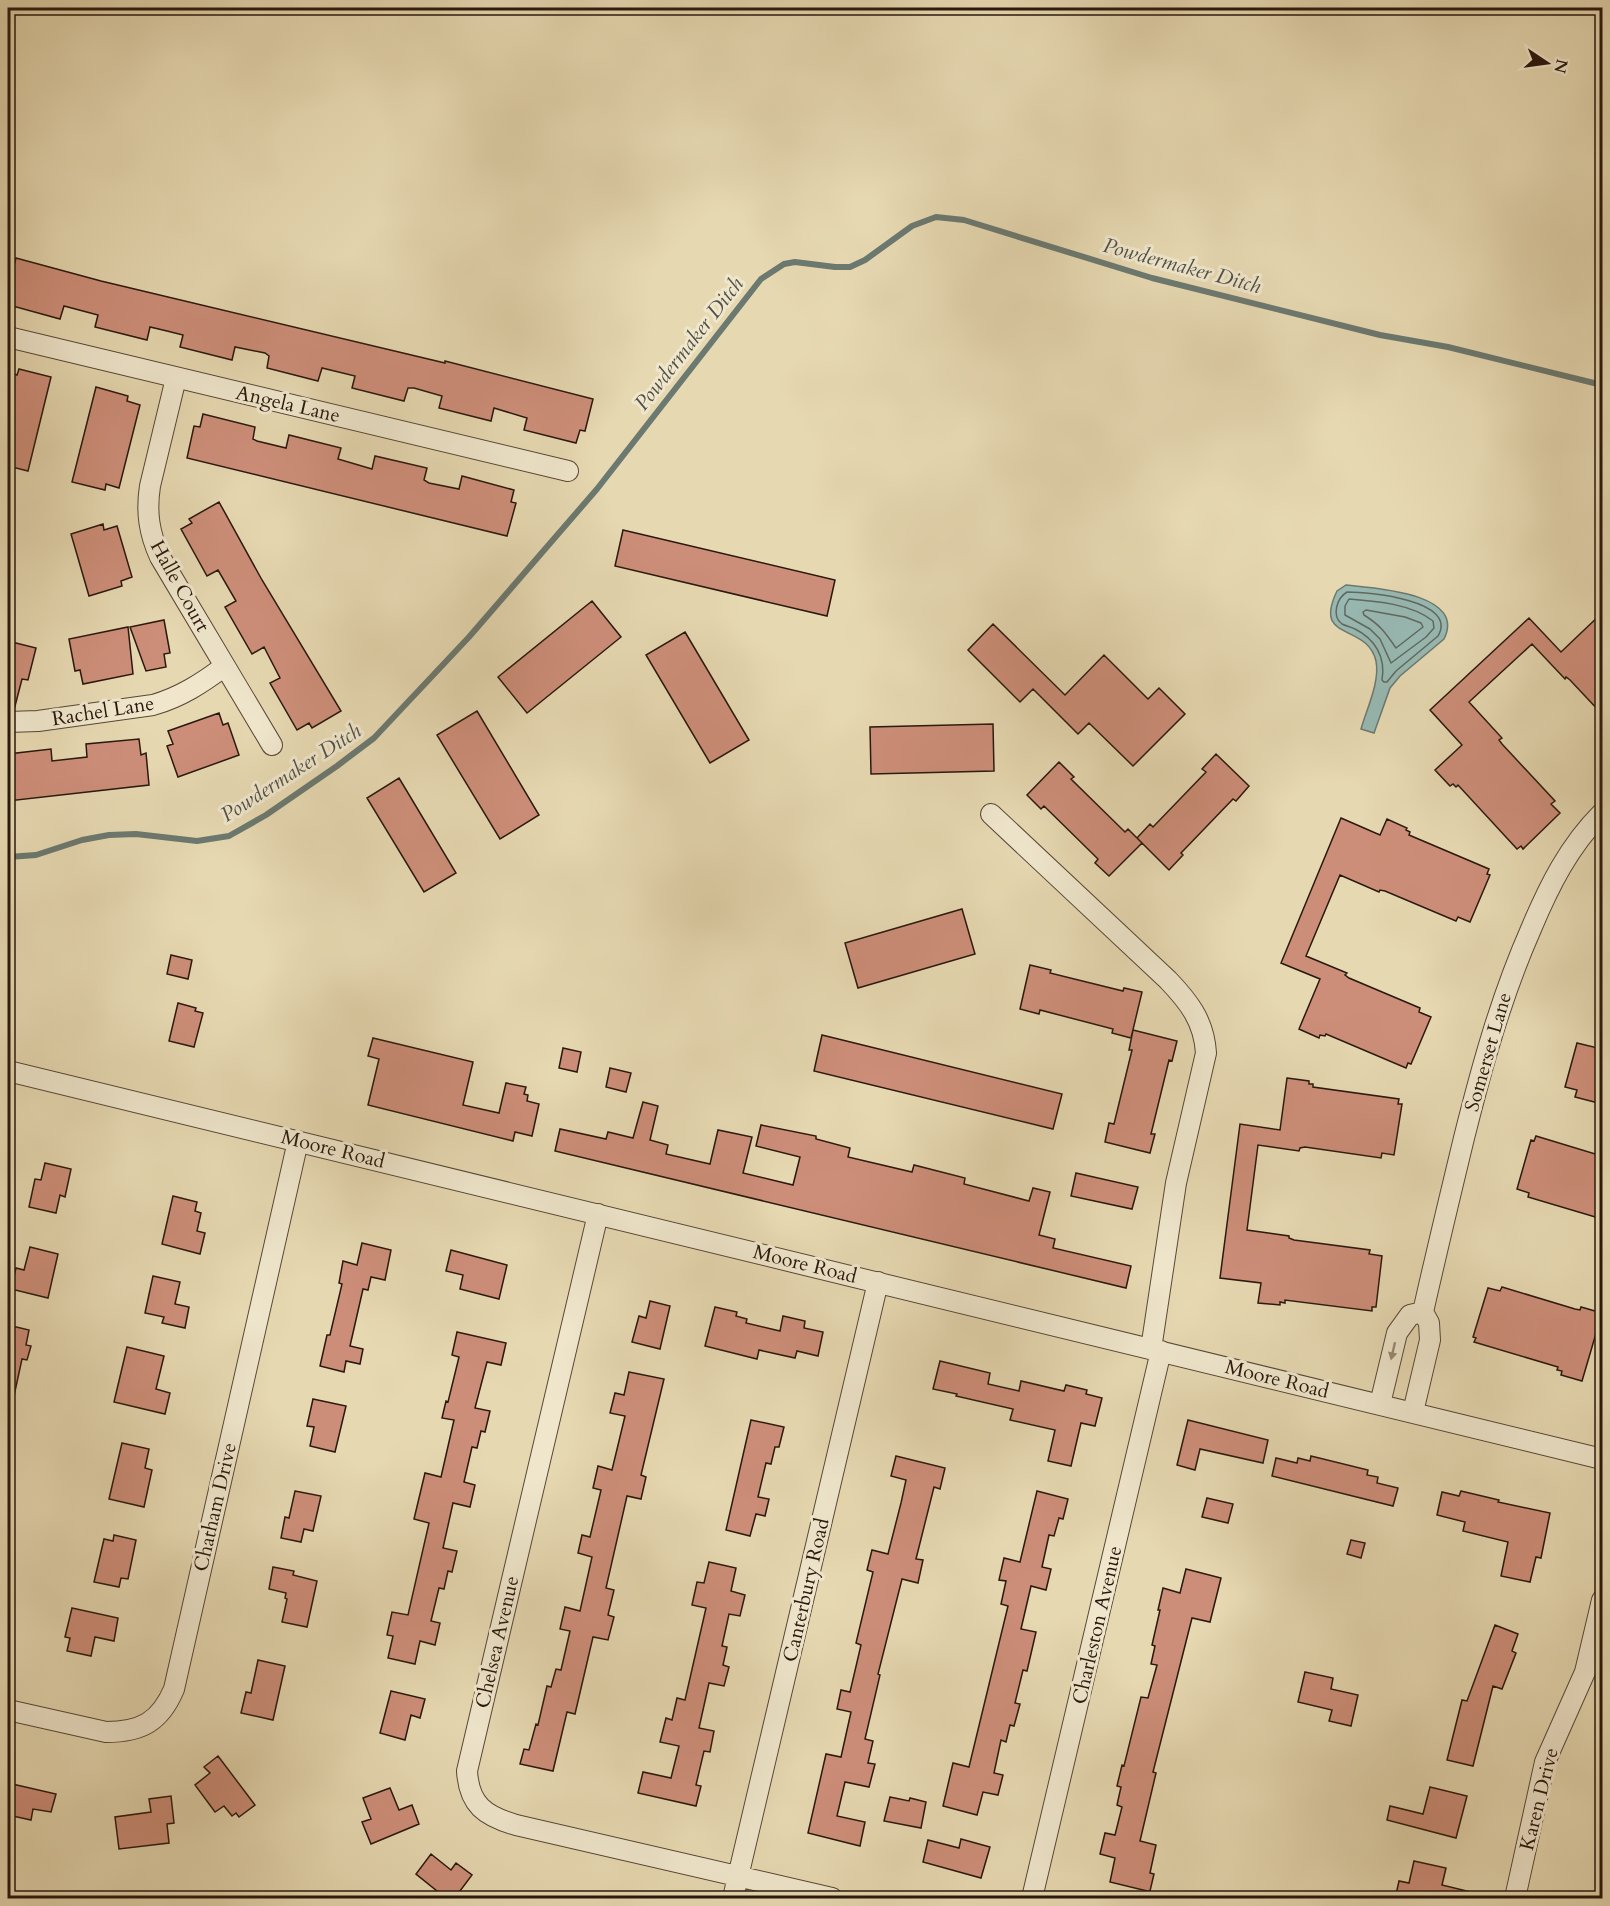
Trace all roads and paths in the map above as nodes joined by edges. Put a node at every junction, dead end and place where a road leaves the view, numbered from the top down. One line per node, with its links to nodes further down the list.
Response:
1 (8, 337): 2 (street, Angela Lane)
2 (176, 378): 3 (street, Angela Lane); 4 (street, Halle Court)
3 (568, 471)
4 (225, 666): 5 (street, Rachel Lane); 6 (street, Halle Court)
5 (8, 722)
6 (272, 745)
7 (1602, 813): 13 (street, Somerset Lane)
8 (991, 814): 14 (street, Charleston Avenue)
9 (8, 1071): 10 (street, Moore Road)
10 (298, 1141): 11 (street, Moore Road); 19 (street, Chatham Drive)
11 (598, 1214): 12 (street, Moore Road); 20 (street, Chelsea Avenue)
12 (879, 1282): 14 (street, Moore Road); 20 (street, Canterbury Road)
13 (1423, 1312): 15 (street, one-way to 15); 16 (street, Somerset Lane)
14 (1156, 1350): 15 (street, Moore Road); 23 (street, Charleston Avenue)
15 (1380, 1404): 16 (street, Moore Road)
16 (1413, 1412): 17 (street, Moore Road)
17 (1602, 1458)
18 (1602, 1600): 24 (street, Karen Drive)
19 (8, 1710)
20 (738, 1876): 21 (street, Canterbury Road); 22 (street)
21 (733, 1899)
22 (832, 1899)
23 (1032, 1899)
24 (1515, 1899)

